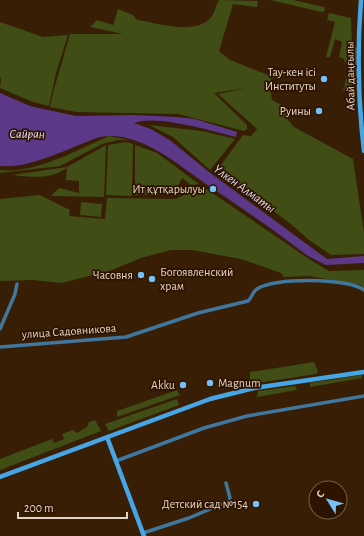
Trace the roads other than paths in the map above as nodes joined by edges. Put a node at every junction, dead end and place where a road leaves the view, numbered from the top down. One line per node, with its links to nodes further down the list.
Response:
1 (361, 0): 2 (main road, Абай даңғылы)
2 (364, 151)
3 (17, 284): 5 (street)
4 (364, 290): 6 (street, улица Садовникова)
5 (0, 329)
6 (0, 347)
7 (364, 372): 9 (main road)
8 (364, 396): 10 (street)
9 (107, 436): 10 (main road); 11 (main road)
10 (116, 461): 13 (main road)
11 (0, 477)
12 (226, 483): 13 (street)
13 (143, 535)

